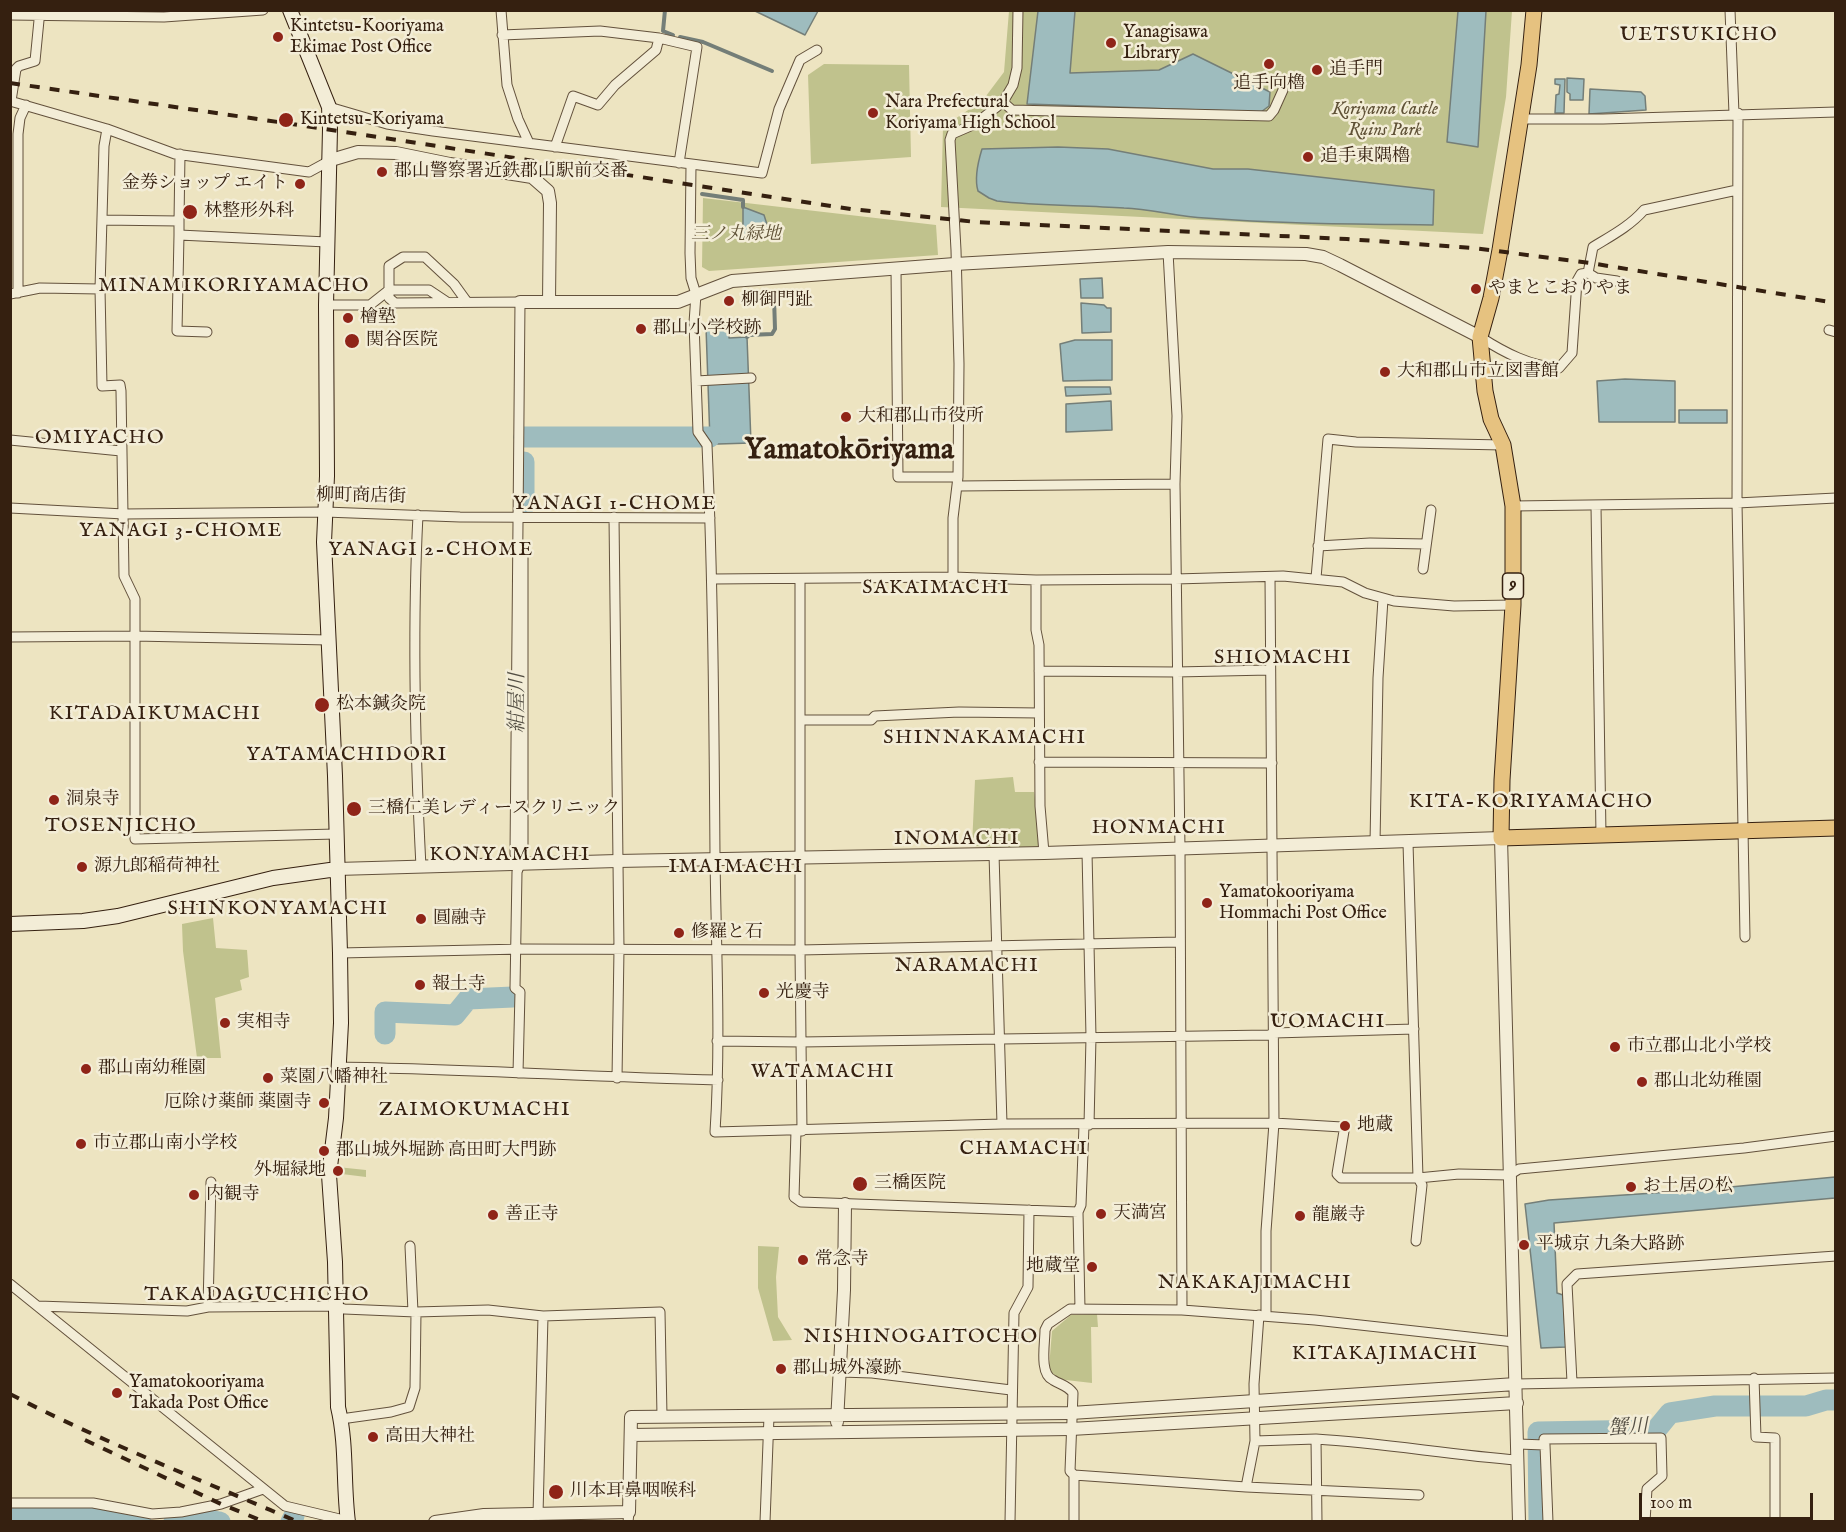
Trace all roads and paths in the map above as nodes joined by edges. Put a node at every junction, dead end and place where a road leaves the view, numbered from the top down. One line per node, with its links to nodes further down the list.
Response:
1 (262, 10): 7 (street)
2 (290, 10): 16 (main road)
3 (501, 10): 9 (street)
4 (1018, 10): 14 (street)
5 (1534, 10): 19 (main road, 9)
6 (1730, 10): 18 (street)
7 (39, 12): 8 (street); 13 (street)
8 (10, 15)
9 (502, 35): 10 (street); 21 (street)
10 (659, 38): 22 (street); 25 (street)
11 (817, 50): 26 (street)
12 (1282, 90): 14 (street)
13 (11, 101): 15 (street)
14 (1003, 102): 33 (street)
15 (26, 105): 20 (street); 39 (street)
16 (329, 107): 21 (street); 24 (main road)
17 (1836, 112): 18 (street)
18 (1736, 114): 19 (street); 27 (street)
19 (1521, 119): 46 (main road, 9)
20 (107, 129): 23 (street); 28 (street)
21 (530, 143): 22 (street)
22 (555, 147): 25 (street)
23 (180, 154): 24 (street); 29 (street)
24 (331, 160): 31 (main road); 43 (street)
25 (679, 163): 26 (street)
26 (691, 165): 40 (street)
27 (1737, 190): 35 (street); 55 (street)
28 (102, 220): 29 (street); 37 (street)
29 (179, 222): 30 (street)
30 (179, 235): 31 (street); 45 (street)
31 (327, 242): 44 (main road)
32 (1168, 252): 33 (street); 46 (street); 53 (street)
33 (955, 264): 34 (street); 52 (street)
34 (896, 268): 40 (street); 52 (street)
35 (1588, 273): 36 (street); 46 (street)
36 (1617, 281)
37 (100, 289): 39 (street); 51 (street)
38 (389, 290): 41 (street); 41 (street); 44 (street)
39 (14, 293)
40 (696, 294): 43 (street); 48 (street)
41 (467, 302): 42 (street)
42 (520, 302): 43 (street); 63 (street)
43 (549, 302)
44 (326, 305): 60 (main road)
45 (207, 332)
46 (1480, 337): 50 (main road, 9)
47 (751, 378): 48 (street)
48 (696, 381): 65 (street)
49 (10, 440): 51 (street)
50 (1503, 445): 56 (main road, 9); 67 (street)
51 (121, 451): 61 (street)
52 (958, 481): 53 (street); 69 (street)
53 (1175, 484): 74 (street)
54 (1836, 498): 55 (street)
55 (1737, 503): 57 (street); 90 (street)
56 (1513, 506): 57 (street); 77 (main road, 9)
57 (1596, 506): 92 (street)
58 (10, 508): 61 (street, 柳町商店街)
59 (1431, 510): 66 (street)
60 (325, 512): 61 (street, 柳町商店街); 62 (street, 柳町商店街); 80 (main road)
61 (124, 514): 78 (street)
62 (418, 515): 63 (street, 柳町商店街); 105 (street)
63 (517, 517): 64 (street, 柳町商店街); 104 (street)
64 (614, 517): 65 (street, 柳町商店街); 103 (street)
65 (710, 518): 72 (street)
66 (1426, 544): 67 (street); 68 (street)
67 (1318, 546): 71 (street)
68 (1423, 569)
69 (953, 577): 73 (street); 75 (street)
70 (1270, 577): 71 (street); 74 (street); 81 (street)
71 (1316, 578): 76 (street)
72 (713, 579): 73 (street); 102 (street)
73 (800, 579): 85 (street)
74 (1175, 579): 75 (street); 83 (street)
75 (1036, 580): 82 (street)
76 (1383, 599): 77 (street); 94 (street)
77 (1513, 605): 93 (main road, 9)
78 (134, 636): 79 (street); 80 (street); 91 (street)
79 (10, 637)
80 (329, 640): 91 (main road)
81 (1269, 670): 83 (street); 88 (street)
82 (1039, 671): 83 (street); 84 (street)
83 (1176, 672): 87 (street)
84 (1039, 713): 85 (street); 86 (street)
85 (801, 720): 101 (street)
86 (1039, 762): 87 (street); 99 (street)
87 (1178, 762): 88 (street); 97 (street)
88 (1272, 763): 96 (street)
89 (1836, 828): 90 (main road)
90 (1744, 831): 92 (main road); 108 (street)
91 (336, 834): 106 (main road)
92 (1601, 835): 93 (main road)
93 (1501, 838): 95 (street); 134 (street)
94 (1375, 843): 95 (street); 96 (street)
95 (1408, 843): 117 (street)
96 (1271, 845): 97 (street); 118 (street)
97 (1180, 849): 98 (street); 109 (street)
98 (1087, 852): 99 (street); 110 (street)
99 (1044, 853): 100 (street)
100 (994, 854): 101 (street); 111 (street)
101 (801, 858): 102 (street); 115 (street)
102 (715, 859): 103 (street); 114 (street)
103 (617, 861): 104 (street); 113 (street)
104 (520, 864): 105 (street); 112 (street)
105 (421, 867): 106 (street)
106 (337, 869): 107 (main road); 116 (main road)
107 (10, 924)
108 (1745, 937)
109 (1179, 942): 110 (street); 119 (street)
110 (1089, 944): 111 (street); 120 (street)
111 (997, 946): 115 (street); 121 (street)
112 (519, 949): 113 (street); 116 (street); 125 (street)
113 (619, 949): 114 (street); 126 (street)
114 (718, 950): 115 (street); 122 (street)
115 (800, 950): 123 (street)
116 (340, 953): 124 (main road)
117 (1414, 1029): 118 (street); 135 (street)
118 (1274, 1033): 119 (street); 129 (street)
119 (1180, 1036): 120 (street); 128 (street)
120 (1091, 1037): 121 (street); 131 (street)
121 (999, 1038): 123 (street); 130 (street)
122 (717, 1041): 123 (street); 127 (street)
123 (801, 1042): 132 (street)
124 (338, 1067): 125 (street); 145 (main road)
125 (518, 1073): 126 (street)
126 (617, 1078): 127 (street)
127 (718, 1080): 132 (street)
128 (1180, 1123): 129 (street); 131 (street); 148 (street)
129 (1274, 1123): 135 (street); 150 (street)
130 (1002, 1124): 131 (street); 132 (street)
131 (1086, 1125): 139 (street)
132 (799, 1131): 137 (street)
133 (1836, 1136): 134 (street)
134 (1509, 1175): 135 (street); 152 (street)
135 (1418, 1178): 140 (street)
136 (211, 1182): 146 (street)
137 (845, 1204): 138 (street); 153 (street)
138 (1029, 1210): 139 (street); 158 (street)
139 (1078, 1212): 147 (street)
140 (1416, 1241)
141 (410, 1246): 149 (street)
142 (1836, 1256): 156 (street)
143 (10, 1284): 144 (street)
144 (38, 1306): 146 (street); 180 (street)
145 (336, 1306): 146 (street); 149 (street); 166 (main road)
146 (208, 1307)
147 (1080, 1309): 148 (street); 161 (street)
148 (1182, 1310): 150 (street)
149 (414, 1312): 151 (street); 166 (street)
150 (1262, 1315): 152 (street); 159 (street)
151 (543, 1316): 164 (street); 184 (street)
152 (1514, 1342): 157 (street)
153 (840, 1372): 158 (street); 163 (street)
154 (1754, 1378): 155 (street); 156 (street); 197 (street)
155 (1836, 1378)
156 (1572, 1382): 157 (street)
157 (1516, 1384): 159 (street); 160 (street)
158 (1011, 1390): 162 (street)
159 (1254, 1401): 161 (street); 167 (street)
160 (1517, 1403): 167 (street); 175 (street)
161 (1071, 1413): 162 (street); 168 (street)
162 (1011, 1414): 163 (street); 169 (street)
163 (837, 1415): 165 (street); 171 (street)
164 (662, 1416): 165 (street); 172 (street)
165 (769, 1416): 170 (street)
166 (341, 1419): 188 (main road)
167 (1255, 1419): 168 (street); 174 (street)
168 (1071, 1429): 169 (street); 178 (street)
169 (1012, 1430): 171 (street); 191 (street)
170 (769, 1432): 171 (street); 172 (street); 190 (street)
171 (838, 1432)
172 (631, 1435): 185 (street)
173 (1316, 1439): 174 (street); 177 (street); 181 (street)
174 (1256, 1441): 179 (street)
175 (1518, 1444): 176 (street); 177 (street)
176 (1545, 1444): 195 (street); 196 (street)
177 (1518, 1460): 194 (street)
178 (1074, 1475): 179 (street); 192 (street)
179 (1246, 1488): 181 (street)
180 (263, 1489): 183 (street); 188 (street)
181 (1316, 1491): 182 (street); 193 (street)
182 (1419, 1495)
183 (10, 1503)
184 (538, 1515): 185 (street); 187 (street)
185 (629, 1517)
186 (484, 1518): 187 (street); 189 (street)
187 (524, 1518)
188 (348, 1521)
189 (435, 1521)
190 (765, 1521)
191 (1010, 1521)
192 (1074, 1521)
193 (1317, 1521)
194 (1519, 1521)
195 (1548, 1521)
196 (1645, 1521)
197 (1775, 1521)

